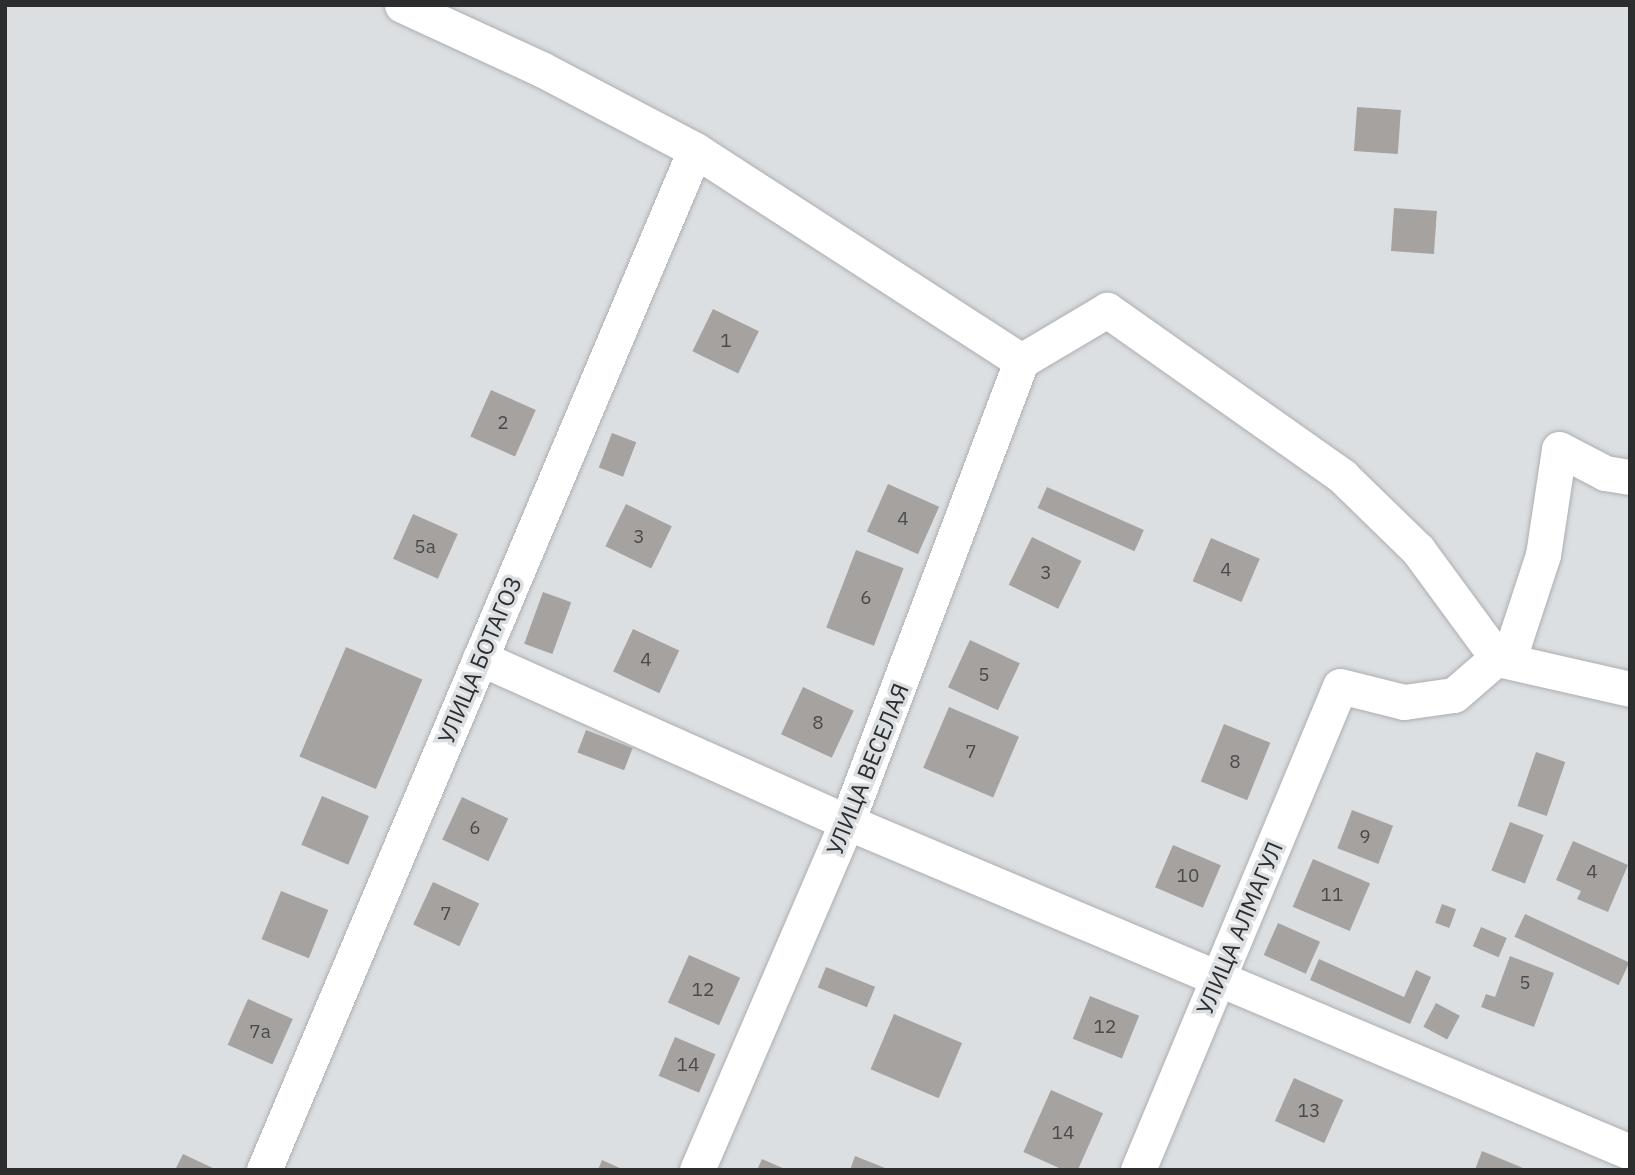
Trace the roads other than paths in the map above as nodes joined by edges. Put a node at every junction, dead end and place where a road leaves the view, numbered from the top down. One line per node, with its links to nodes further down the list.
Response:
1 (401, 5): 2 (street)
2 (695, 150): 3 (street); 5 (street, УЛИЦА БОТАГОЗ)
3 (1021, 361): 6 (street); 8 (street, УЛИЦА ВЕСЕЛАЯ)
4 (1630, 477): 6 (street)
5 (480, 658): 8 (street); 11 (street, УЛИЦА БОТАГОЗ)
6 (1497, 659): 7 (street); 9 (street, УЛИЦА АЛМАГУЛ)
7 (1630, 689)
8 (848, 822): 9 (street); 12 (street, УЛИЦА ВЕСЕЛАЯ)
9 (1220, 976): 10 (street); 13 (street, УЛИЦА АЛМАГУЛ)
10 (1630, 1152)
11 (264, 1170)
12 (698, 1170)
13 (1138, 1170)

